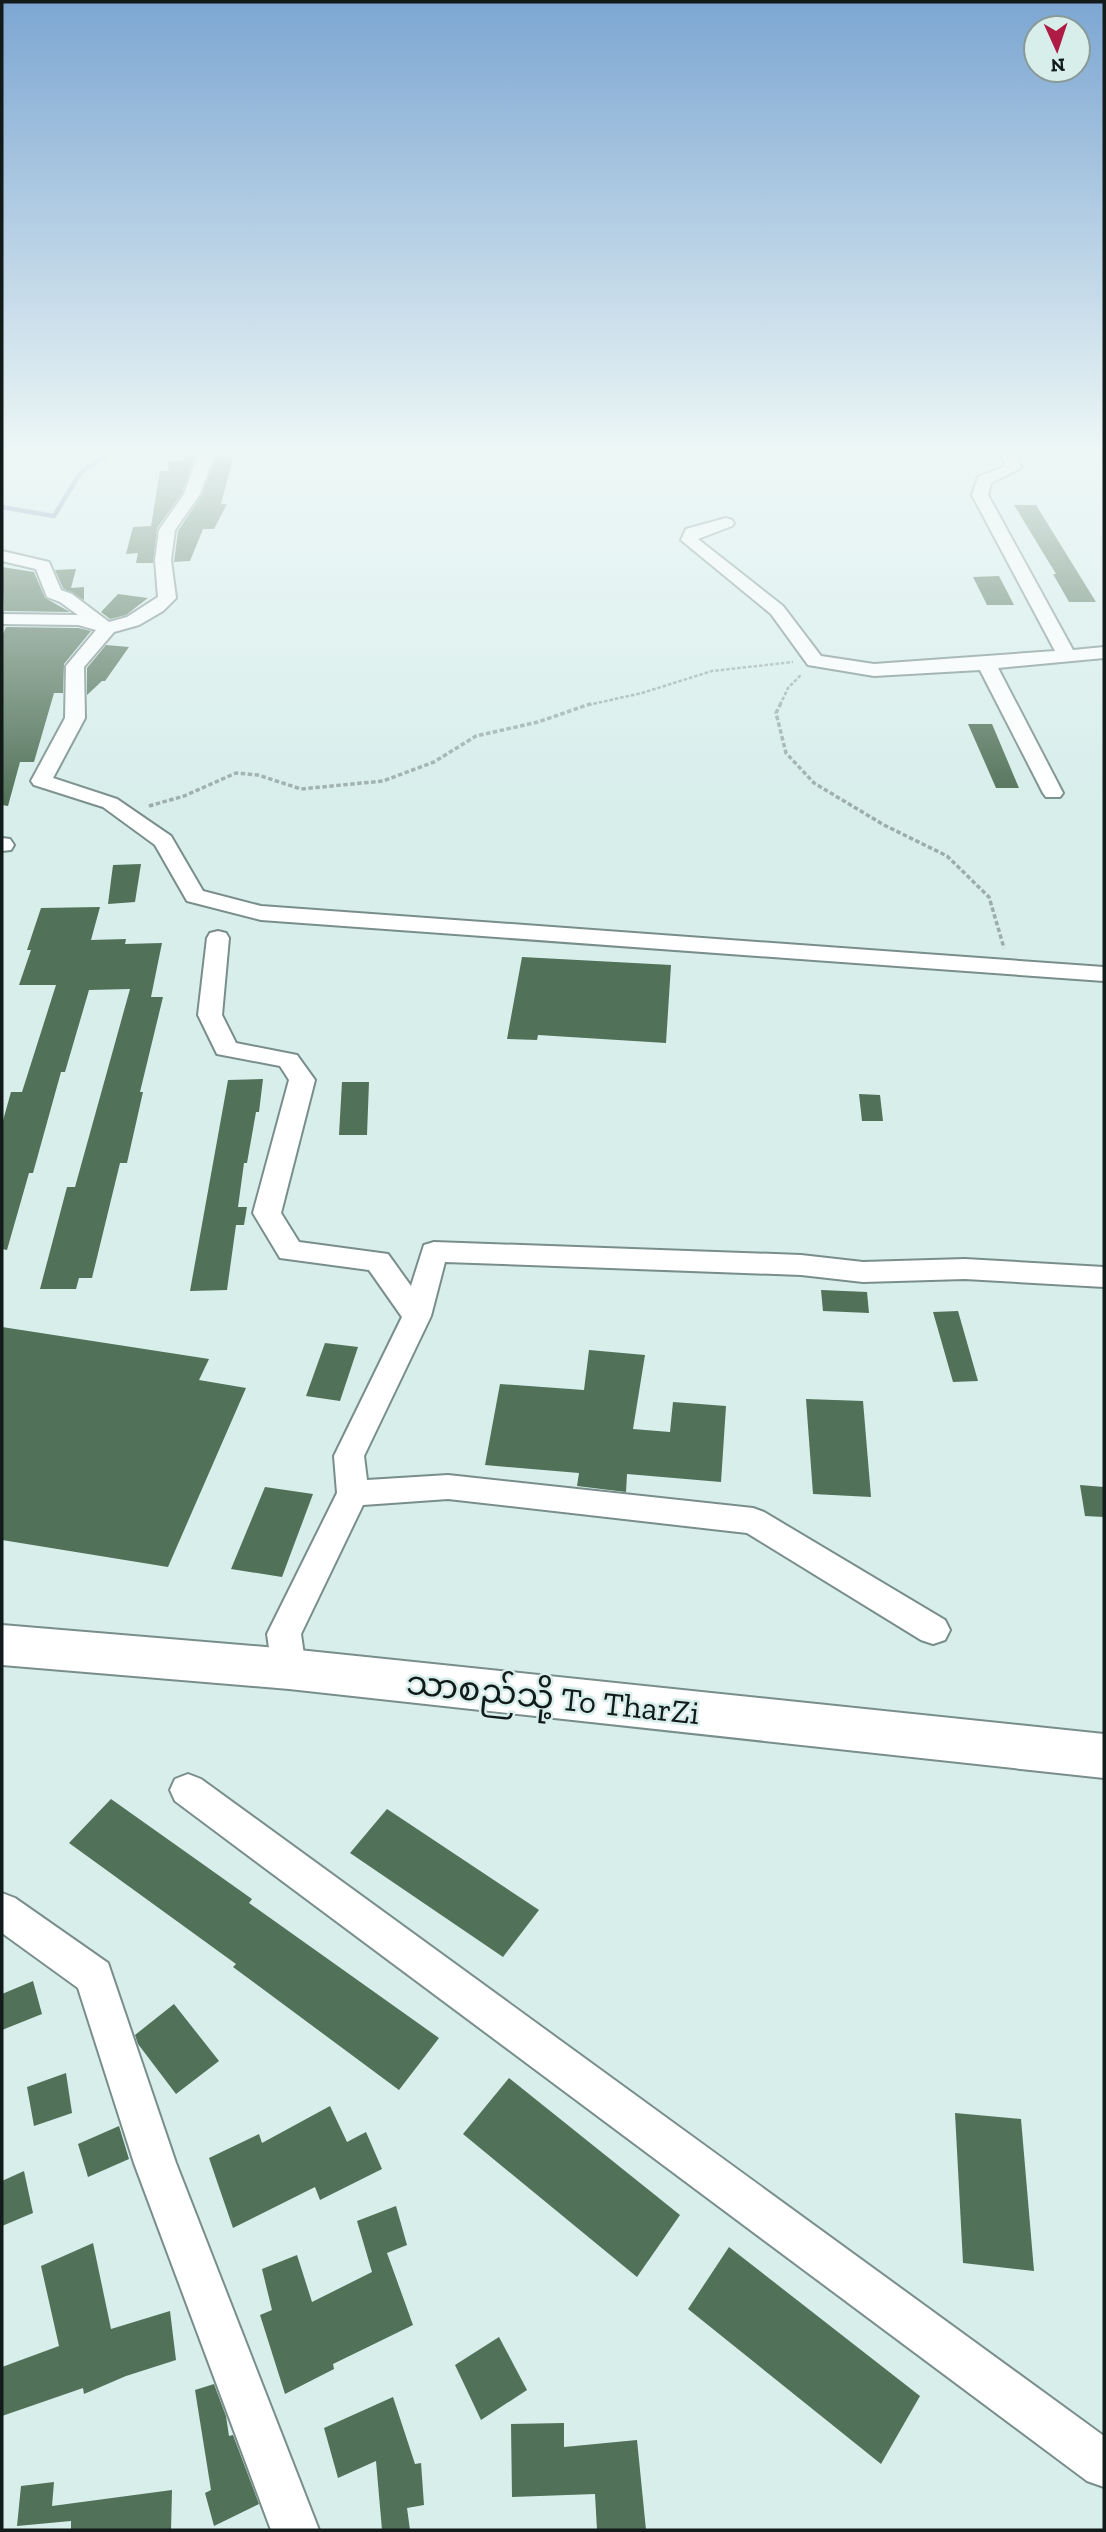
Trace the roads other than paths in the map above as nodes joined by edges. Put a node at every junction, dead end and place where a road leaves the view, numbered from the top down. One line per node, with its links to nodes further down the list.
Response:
1 (45, 571): 6 (street)
2 (164, 571): 6 (street)
3 (728, 571): 9 (street)
4 (1022, 571): 8 (street)
5 (2, 619): 6 (street)
6 (108, 628): 12 (street)
7 (1104, 652): 8 (street)
8 (1066, 654): 9 (street)
9 (986, 664): 10 (street)
10 (1053, 793)
11 (218, 938): 14 (street)
12 (1104, 974)
13 (1104, 1277): 14 (street)
14 (417, 1316): 15 (street)
15 (353, 1493): 16 (street); 18 (street)
16 (933, 1630)
17 (2, 1646): 18 (highway, သာစည်သို့ To TharZi)
18 (289, 1669): 19 (highway, သာစည်သို့ To TharZi)
19 (1104, 1756)
20 (188, 1790): 22 (street)
21 (2, 1911): 23 (street)
22 (1104, 2464)
23 (295, 2530)

